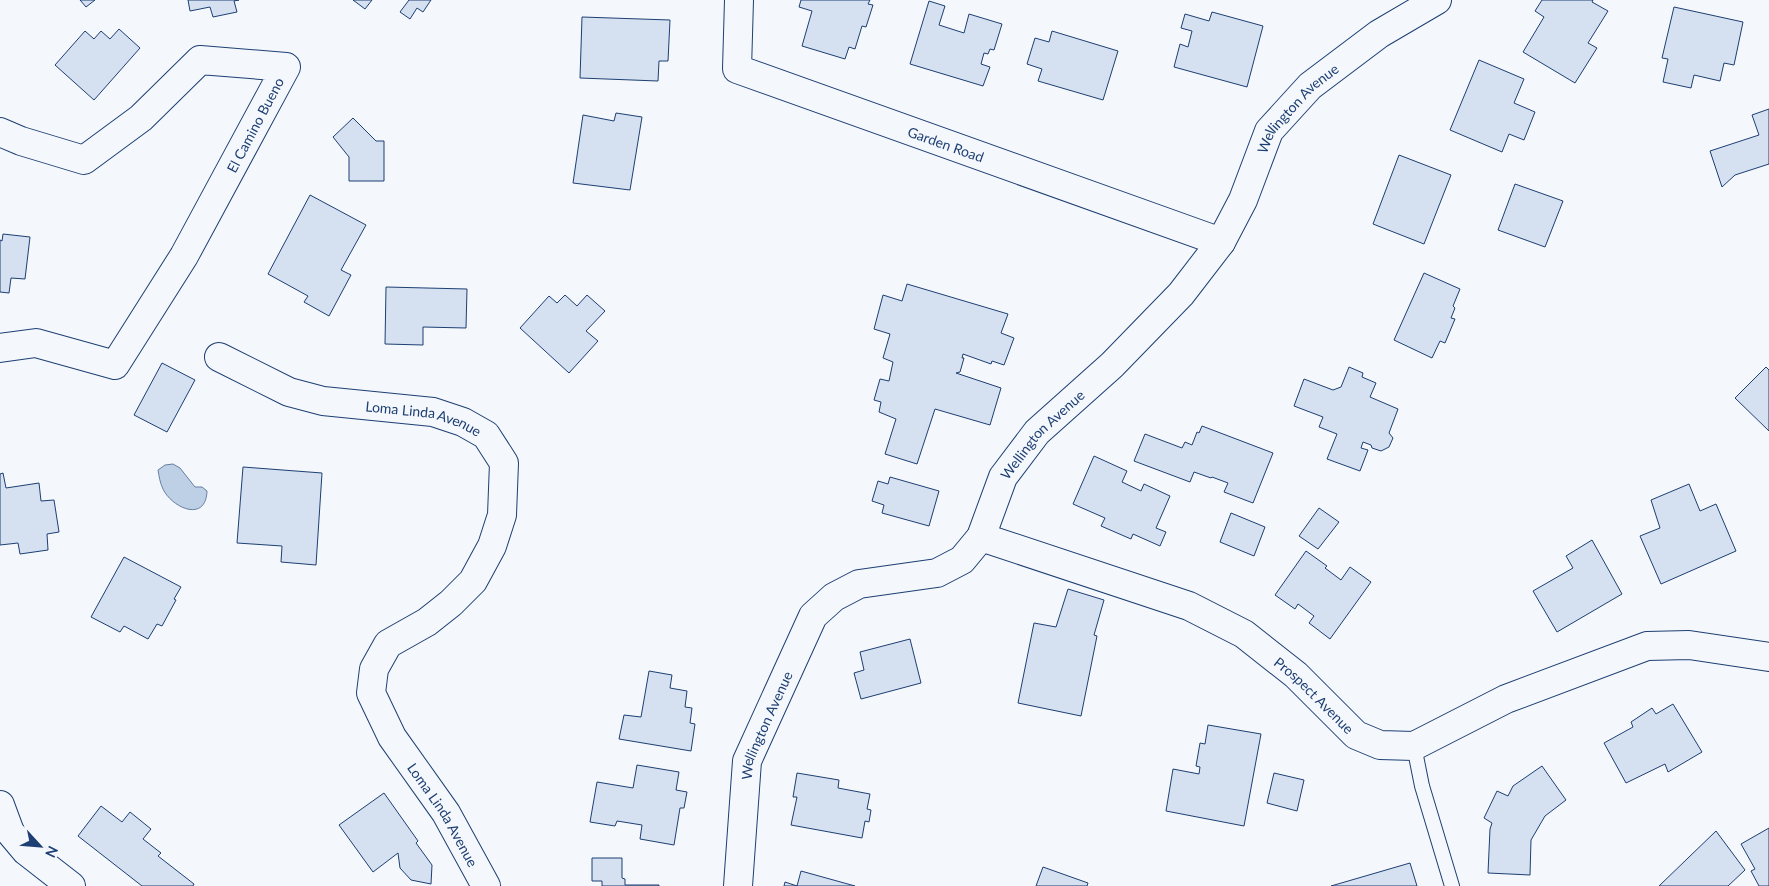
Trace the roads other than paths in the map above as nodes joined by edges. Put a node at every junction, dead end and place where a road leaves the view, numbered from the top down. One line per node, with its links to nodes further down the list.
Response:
1 (740, 0): 4 (street, Garden Road)
2 (1438, 0): 4 (street, Wellington Avenue)
3 (0, 132): 5 (street, El Camino Bueno)
4 (1220, 242): 7 (street, Wellington Avenue)
5 (0, 348)
6 (219, 357): 12 (street, Loma Linda Avenue)
7 (981, 537): 9 (street, Prospect Avenue); 13 (street, Wellington Avenue)
8 (1769, 657): 9 (street, Prospect Avenue)
9 (1414, 746): 14 (lane)
10 (0, 806): 11 (street)
11 (71, 886)
12 (486, 886)
13 (738, 886)
14 (1452, 886)

